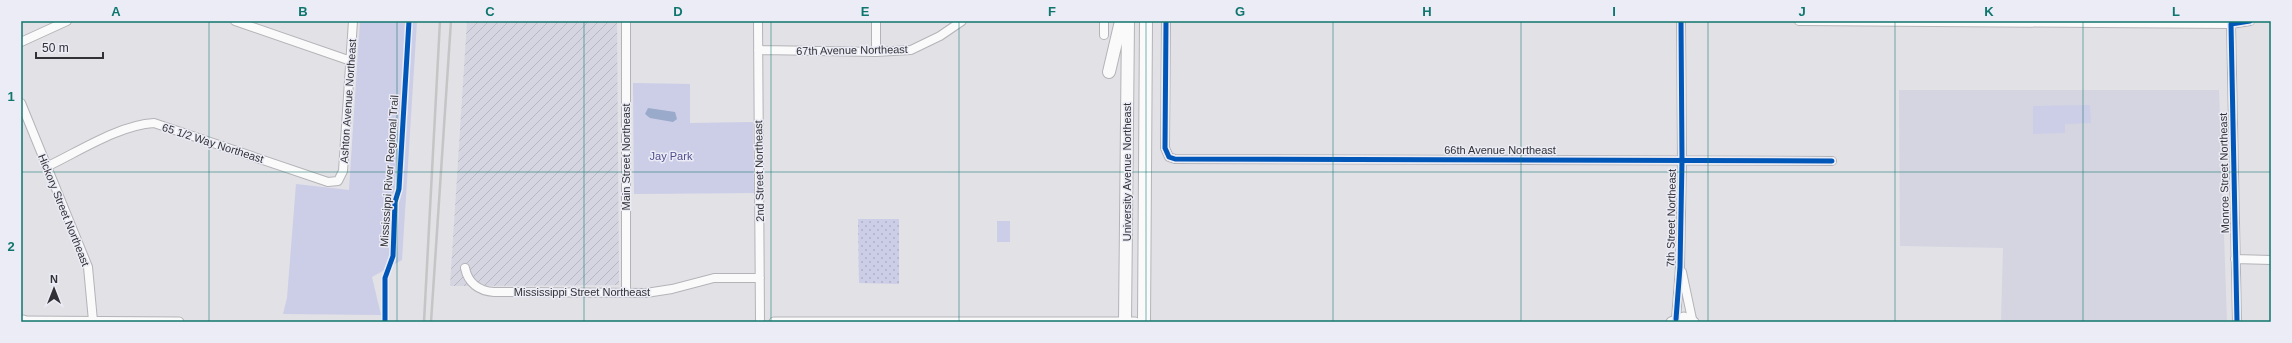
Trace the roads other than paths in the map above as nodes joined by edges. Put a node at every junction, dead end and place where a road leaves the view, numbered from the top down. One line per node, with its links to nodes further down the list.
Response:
1 (67, 21): 21 (street)
2 (235, 21): 24 (street)
3 (353, 21): 24 (street, Ashton Avenue Northeast)
4 (626, 21): 36 (street, Main Street Northeast)
5 (758, 21): 22 (street, 2nd Street Northeast)
6 (876, 21): 23 (street)
7 (962, 21): 23 (street, 67th Avenue Northeast)
8 (1104, 21): 20 (street)
9 (1120, 21): 25 (main road)
10 (1128, 21): 45 (main road, University Avenue Northeast)
11 (1146, 21): 47 (main road, University Avenue Northeast)
12 (1166, 21): 27 (street, 66th Avenue Northeast)
13 (1681, 21): 27 (street, 7th Street Northeast)
14 (1799, 21): 15 (street)
15 (1887, 21): 16 (street)
16 (2022, 21): 18 (street)
17 (2250, 21): 19 (street)
18 (2156, 22): 19 (street)
19 (2231, 24): 31 (street, Monroe Street Northeast)
20 (1104, 35)
21 (21, 42)
22 (758, 50): 23 (street, 67th Avenue Northeast); 35 (street, 2nd Street Northeast)
23 (876, 52)
24 (351, 61): 30 (street, Ashton Avenue Northeast)
25 (1109, 72)
26 (21, 103): 29 (street, Hickory Street Northeast)
27 (1682, 161): 28 (street, 66th Avenue Northeast); 33 (street, 7th Street Northeast)
28 (1832, 161)
29 (46, 167): 30 (street, 65 1/2 Way Northeast); 38 (street, Hickory Street Northeast)
30 (338, 181)
31 (2235, 259): 32 (street); 48 (street, Monroe Street Northeast)
32 (2271, 260)
33 (1680, 267): 39 (street, 7th Street Northeast); 40 (street, 7th Street Northeast)
34 (465, 268): 36 (street, Mississippi Street Northeast)
35 (760, 278): 36 (street, Mississippi Street Northeast); 42 (street, 2nd Street Northeast)
36 (626, 293)
37 (22, 321): 38 (street)
38 (93, 321): 41 (street)
39 (1672, 321): 40 (street)
40 (1693, 321)
41 (179, 322)
42 (760, 322)
43 (774, 322): 44 (street)
44 (856, 322): 45 (street)
45 (1125, 322): 46 (street)
46 (1135, 322)
47 (1144, 322)
48 (2237, 322)

